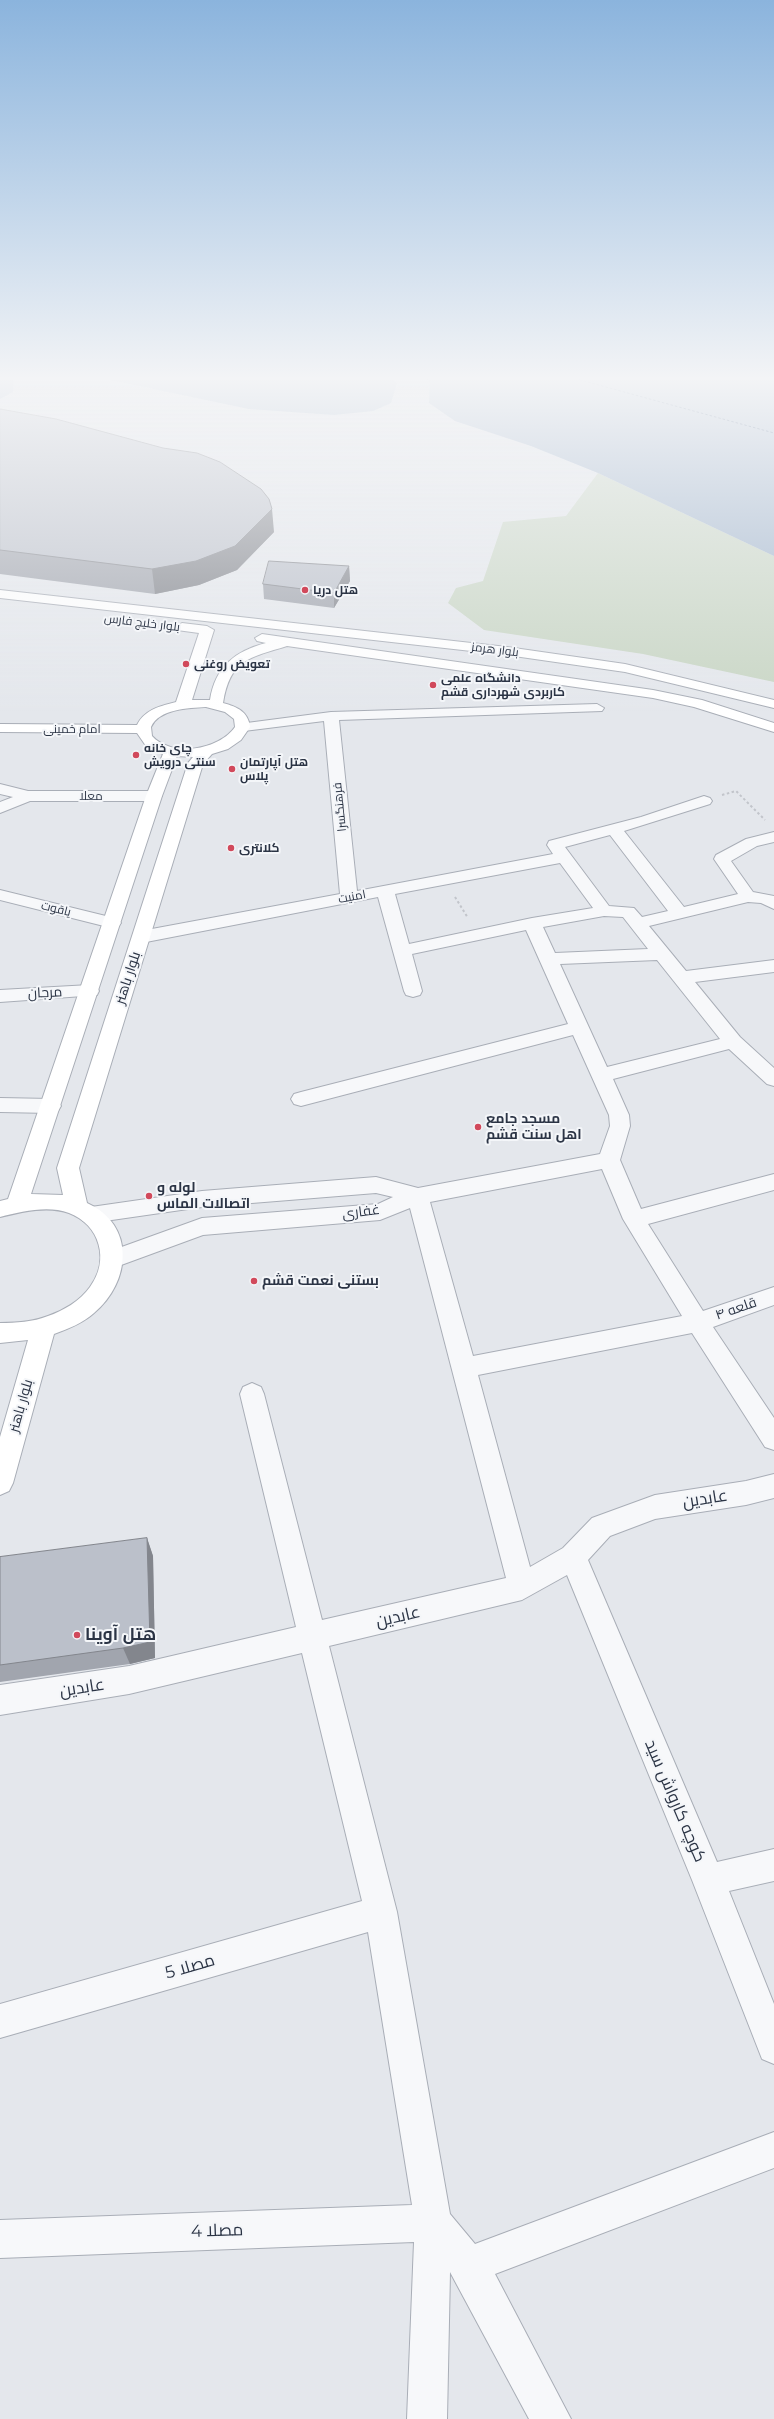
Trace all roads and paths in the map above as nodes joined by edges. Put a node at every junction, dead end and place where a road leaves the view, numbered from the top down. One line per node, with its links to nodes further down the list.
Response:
1 (0, 594): 3 (main road, بلوار خلیج فارس)
2 (0, 606): 3 (main road, بلوار خلیج فارس)
3 (209, 624): 4 (main road); 7 (main road, بلوار هرمز); 11 (main road)
4 (230, 633)
5 (252, 637): 6 (main road, بلوار هرمز)
6 (289, 642): 9 (main road, بلوار هرمز); 13 (main road)
7 (435, 643): 8 (main road, بلوار هرمز); 9 (main road)
8 (507, 651): 10 (main road); 12 (main road, بلوار هرمز)
9 (423, 663): 10 (main road, بلوار هرمز)
10 (493, 671): 18 (main road, بلوار هرمز)
11 (183, 704): 13 (main road); 19 (main road)
12 (774, 704)
13 (216, 705): 16 (main road)
14 (597, 708): 15 (street)
15 (331, 716): 16 (street); 34 (street, فرهنگسرا)
16 (244, 727): 21 (main road)
17 (0, 728): 19 (main road, امام خمینی)
18 (774, 728)
19 (144, 729): 20 (main road)
20 (171, 752): 21 (main road); 24 (main road)
21 (206, 752): 42 (main road, بلوار باهنر)
22 (0, 789): 23 (street)
23 (28, 796): 24 (street, معلا); 26 (street)
24 (154, 796): 38 (main road)
25 (704, 800): 27 (street); 28 (path)
26 (0, 808)
27 (614, 829): 29 (street); 37 (street)
28 (771, 830): 33 (street)
29 (563, 857): 30 (street, امنیت); 36 (street)
30 (444, 879): 31 (street, امنیت); 41 (path)
31 (385, 890): 34 (street, امنیت); 43 (street)
32 (0, 895): 38 (street, یاقوت)
33 (748, 897): 35 (street); 37 (street)
34 (349, 898): 42 (street, امنیت)
35 (774, 904)
36 (604, 911): 39 (street); 40 (street)
37 (680, 914): 40 (street)
38 (112, 923): 48 (main road)
39 (532, 923): 41 (street); 45 (street)
40 (636, 924): 44 (street)
41 (478, 935): 43 (street)
42 (141, 937): 62 (main road, بلوار باهنر)
43 (402, 951): 49 (street)
44 (661, 954): 45 (street); 47 (street)
45 (550, 959): 51 (street)
46 (774, 966): 47 (street)
47 (681, 978): 52 (street)
48 (90, 991): 50 (street, مرجان); 57 (main road)
49 (413, 991)
50 (0, 996)
51 (580, 1027): 53 (street); 55 (street)
52 (733, 1042): 53 (street); 54 (street)
53 (602, 1075): 58 (street)
54 (774, 1079)
55 (301, 1099)
56 (0, 1106): 57 (street)
57 (51, 1106): 61 (main road)
58 (609, 1160): 60 (street, غفاری); 63 (street)
59 (774, 1182): 63 (street)
60 (418, 1196): 62 (street); 64 (street, غفاری); 69 (street)
61 (9, 1206): 62 (main road)
62 (84, 1212): 64 (main road)
63 (634, 1219): 66 (street)
64 (113, 1259): 67 (main road)
65 (774, 1296): 66 (street, قلعه ۴)
66 (698, 1322): 69 (street, قلعه ۴); 71 (street)
67 (43, 1329): 68 (main road); 72 (main road, بلوار باهنر)
68 (0, 1333)
69 (464, 1368): 75 (street)
70 (252, 1394): 76 (street)
71 (774, 1439)
72 (0, 1483)
73 (774, 1486): 74 (street, عابدین)
74 (573, 1557): 75 (street, عابدین); 79 (street, کوچه کارواش سید)
75 (522, 1587): 76 (street, عابدین)
76 (312, 1637): 77 (street, عابدین); 80 (street)
77 (0, 1700)
78 (774, 1865): 79 (street)
79 (708, 1880): 82 (street, کوچه کارواش سید)
80 (381, 1912): 81 (street, مصلا 5); 84 (street)
81 (0, 2021)
82 (774, 2047)
83 (774, 2150): 86 (street)
84 (433, 2223): 85 (street, مصلا 4); 86 (street); 87 (street)
85 (0, 2239)
86 (469, 2266): 88 (street)
87 (426, 2419)
88 (551, 2419)

